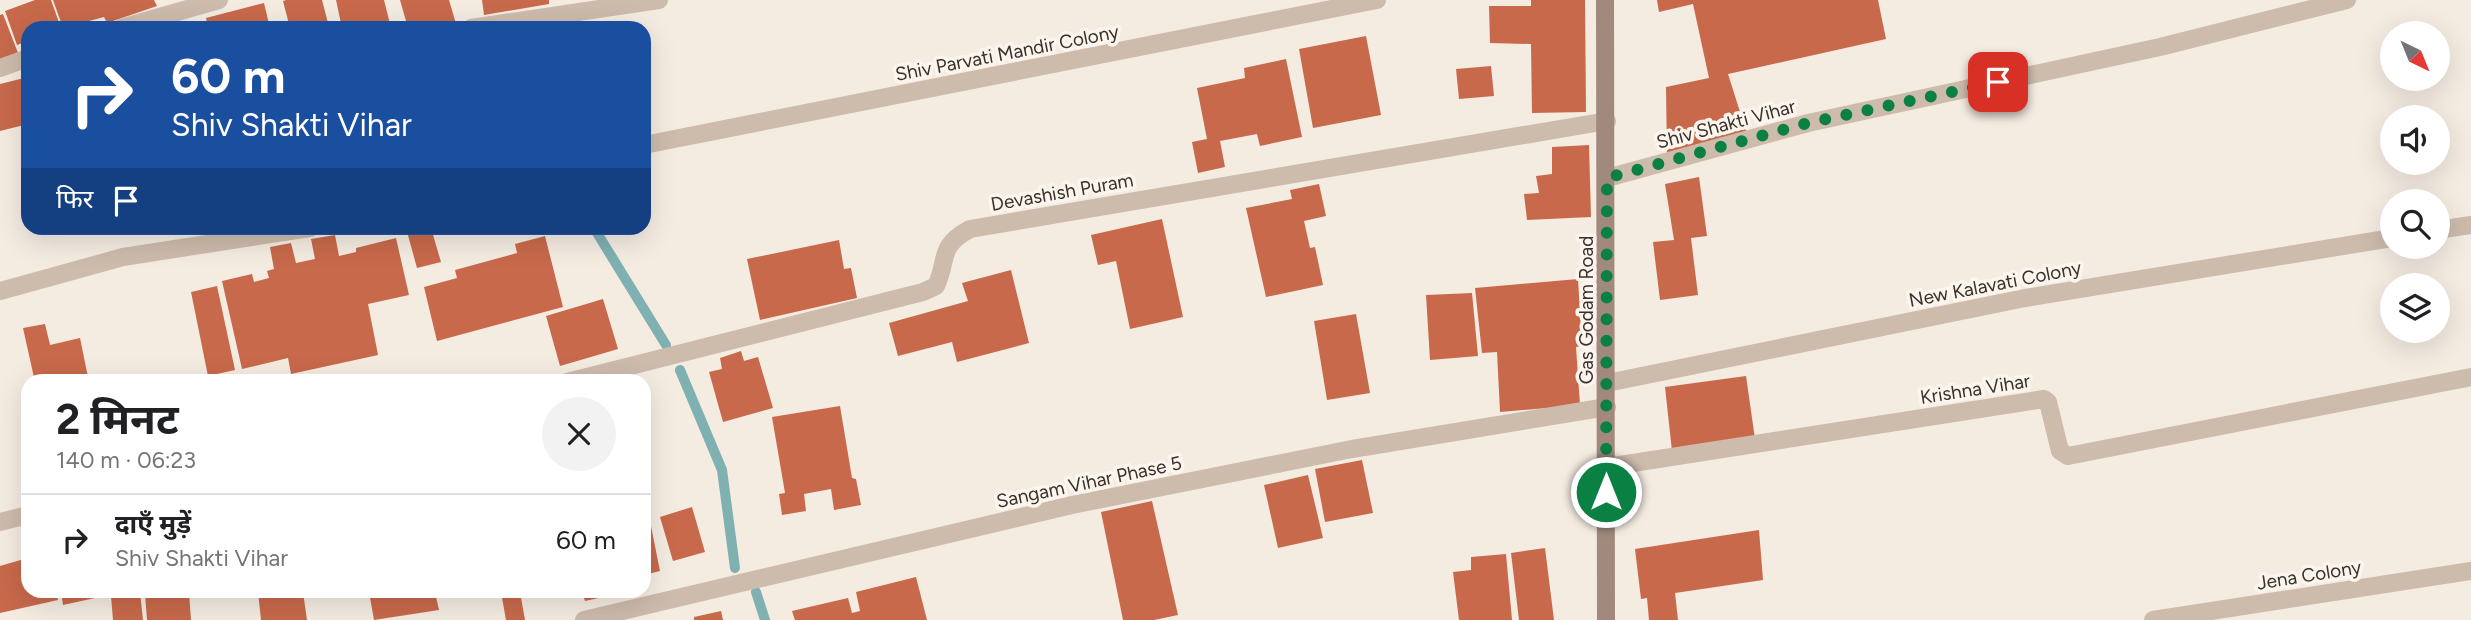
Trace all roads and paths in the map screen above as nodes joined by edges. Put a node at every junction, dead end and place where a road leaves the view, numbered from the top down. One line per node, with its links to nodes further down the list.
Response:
1 (219, 0): 6 (street)
2 (659, 0): 7 (street)
3 (1377, 0): 11 (street, Shiv Parvati Mandir Colony)
4 (1605, 0): 10 (main road, Gas Godam Road)
5 (2347, 0): 12 (street, Shiv Shakti Vihar)
6 (146, 21)
7 (518, 21)
8 (21, 60): 9 (street)
9 (0, 68)
10 (1607, 121): 12 (main road, Gas Godam Road); 18 (street, Devashish Puram)
11 (651, 144)
12 (1607, 178): 20 (main road, Gas Godam Road)
13 (2471, 225): 14 (street)
14 (2450, 228)
15 (265, 235): 17 (street)
16 (2380, 240): 20 (street, New Kalavati Colony)
17 (0, 291)
18 (600, 374)
19 (2471, 377): 22 (street, Krishna Vihar)
20 (1607, 383): 21 (main road, Gas Godam Road)
21 (1607, 407): 22 (main road, Gas Godam Road); 26 (street, Sangam Vihar Phase 5)
22 (1607, 467): 27 (main road, Gas Godam Road)
23 (21, 516): 24 (street)
24 (0, 522)
25 (2471, 571): 28 (street, Jena Colony)
26 (584, 620)
27 (1606, 620)
28 (2153, 620)

